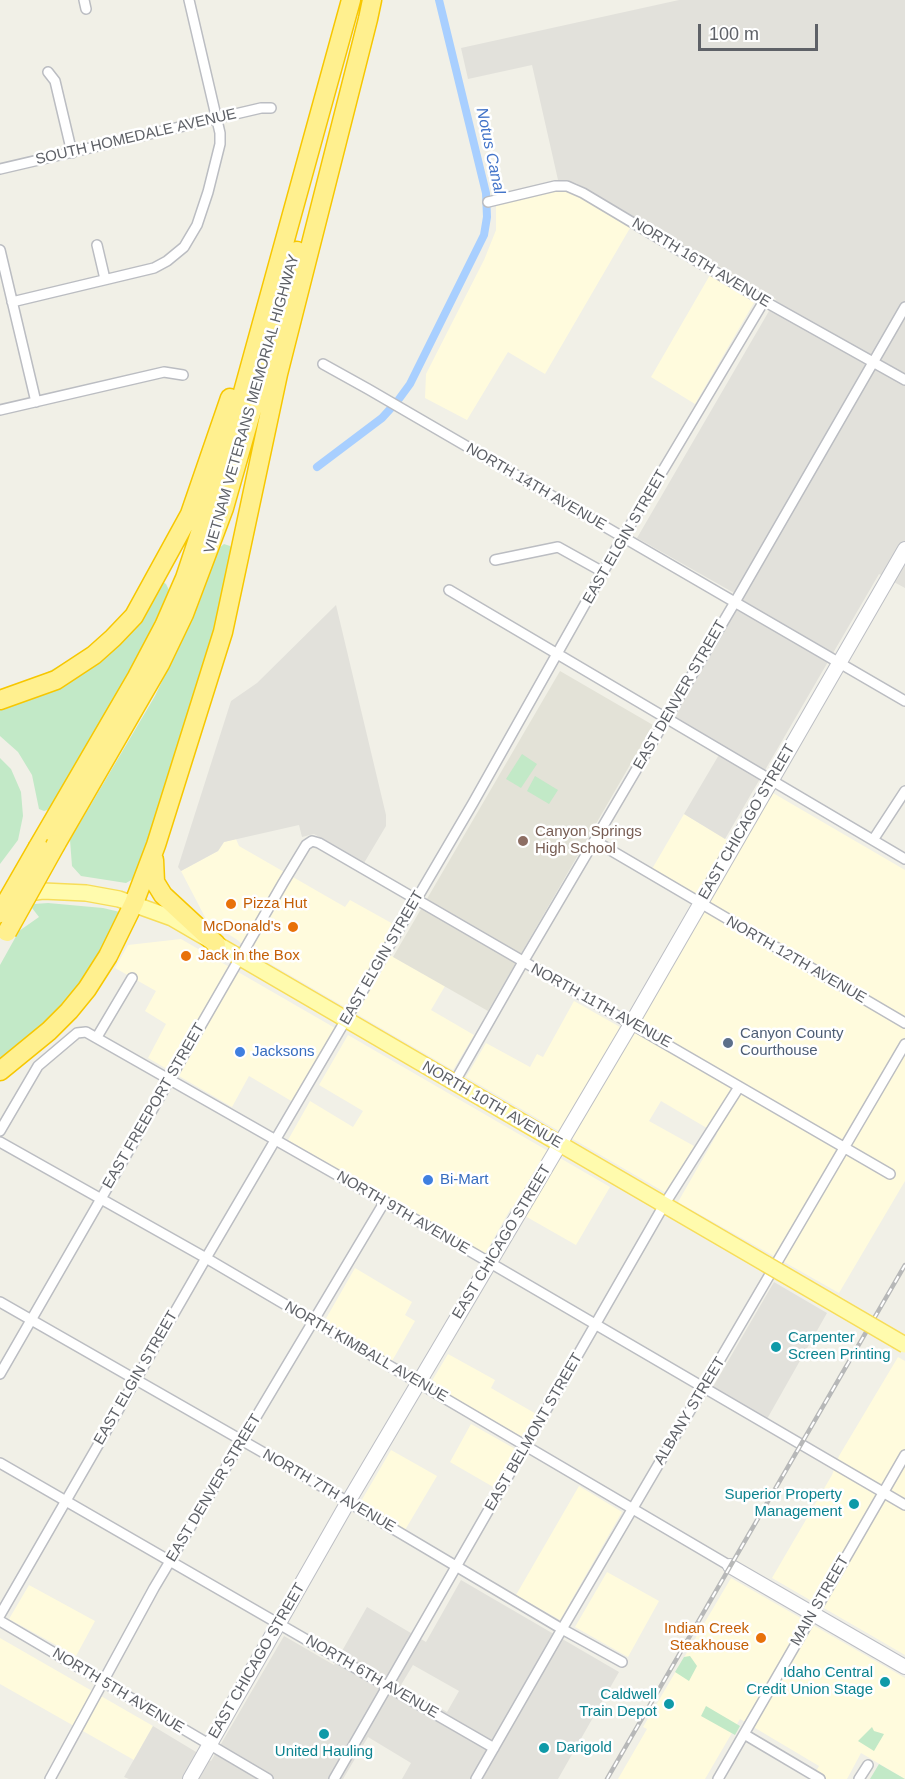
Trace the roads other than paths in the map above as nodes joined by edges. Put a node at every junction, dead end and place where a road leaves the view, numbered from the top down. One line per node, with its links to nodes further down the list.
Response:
1 (189, 0): 7 (street)
2 (351, 0): 16 (highway, VIETNAM VETERANS MEMORIAL HIGHWAY)
3 (367, 0): 47 (highway, VIETNAM VETERANS MEMORIAL HIGHWAY, bridge)
4 (372, 0): 40 (highway)
5 (48, 72): 8 (street)
6 (272, 108): 7 (street, SOUTH HOMEDALE AVENUE)
7 (217, 118): 8 (street, SOUTH HOMEDALE AVENUE); 13 (street)
8 (72, 153): 9 (street, SOUTH HOMEDALE AVENUE)
9 (0, 169)
10 (488, 202): 14 (street, NORTH 16TH AVENUE)
11 (97, 245): 13 (street)
12 (0, 250): 15 (street)
13 (105, 279): 15 (street)
14 (764, 301): 18 (street, NORTH 16TH AVENUE); 24 (street, EAST ELGIN STREET)
15 (12, 302): 22 (street)
16 (266, 304): 32 (highway); 46 (highway, VIETNAM VETERANS MEMORIAL HIGHWAY, bridge)
17 (905, 307): 18 (street, EAST DENVER STREET)
18 (874, 362): 21 (street, NORTH 16TH AVENUE); 29 (street, EAST DENVER STREET)
19 (323, 364): 24 (street, NORTH 14TH AVENUE)
20 (183, 375): 22 (street)
21 (905, 380)
22 (36, 402): 23 (street)
23 (0, 410)
24 (624, 538): 27 (street, EAST ELGIN STREET); 29 (street, NORTH 14TH AVENUE)
25 (905, 549): 31 (street, EAST CHICAGO STREET)
26 (495, 560): 27 (street)
27 (603, 572): 30 (street, EAST ELGIN STREET)
28 (449, 590): 30 (street)
29 (735, 602): 31 (street, NORTH 14TH AVENUE); 34 (street, EAST DENVER STREET)
30 (557, 654): 34 (street); 43 (street, EAST ELGIN STREET)
31 (838, 663): 33 (street, NORTH 14TH AVENUE); 35 (street, EAST CHICAGO STREET)
32 (0, 700)
33 (905, 701)
34 (667, 719): 35 (street); 39 (street, EAST DENVER STREET)
35 (771, 780): 37 (street); 45 (street, EAST CHICAGO STREET)
36 (905, 791): 37 (street)
37 (873, 840): 41 (street)
38 (312, 841): 43 (street, NORTH 11TH AVENUE); 49 (street, EAST FREEPORT STREET)
39 (595, 841): 45 (street, NORTH 12TH AVENUE); 50 (street, EAST DENVER STREET)
40 (156, 845): 44 (highway); 48 (highway)
41 (905, 859)
42 (0, 899): 44 (main road, NORTH 10TH AVENUE)
43 (416, 899): 50 (street, NORTH 11TH AVENUE); 52 (street, EAST ELGIN STREET)
44 (134, 903): 48 (main road, NORTH 10TH AVENUE); 57 (highway)
45 (699, 904): 53 (street, NORTH 12TH AVENUE); 54 (street, EAST CHICAGO STREET)
46 (0, 913)
47 (4, 939)
48 (216, 944): 49 (main road, NORTH 10TH AVENUE)
49 (240, 958): 52 (main road, NORTH 10TH AVENUE); 58 (street, EAST FREEPORT STREET)
50 (523, 962): 54 (street, NORTH 11TH AVENUE); 59 (street, EAST DENVER STREET)
51 (132, 978): 55 (street)
52 (345, 1020): 59 (main road, NORTH 10TH AVENUE); 62 (street, EAST ELGIN STREET)
53 (905, 1023)
54 (631, 1024): 60 (street, NORTH 11TH AVENUE); 64 (street, EAST CHICAGO STREET)
55 (97, 1037): 58 (street, NORTH 9TH AVENUE); 61 (street)
56 (905, 1044): 65 (street, ALBANY STREET)
57 (0, 1071)
58 (169, 1080): 62 (street, NORTH 9TH AVENUE); 67 (street, EAST FREEPORT STREET)
59 (454, 1083): 64 (main road, NORTH 10TH AVENUE)
60 (739, 1087): 65 (street, NORTH 11TH AVENUE); 69 (street, EAST BELMONT STREET)
61 (0, 1131)
62 (275, 1140): 68 (street, NORTH 9TH AVENUE); 70 (street, EAST ELGIN STREET)
63 (0, 1142): 67 (street, NORTH KIMBALL AVENUE)
64 (560, 1144): 69 (main road, NORTH 10TH AVENUE); 71 (street, EAST CHICAGO STREET)
65 (845, 1147): 66 (street, NORTH 11TH AVENUE); 80 (street, ALBANY STREET)
66 (890, 1174)
67 (100, 1199): 70 (street, NORTH KIMBALL AVENUE); 73 (street, EAST FREEPORT STREET)
68 (385, 1201): 71 (street, NORTH 9TH AVENUE); 74 (street, EAST DENVER STREET)
69 (664, 1205): 75 (street, EAST BELMONT STREET); 76 (main road, NORTH 10TH AVENUE, bridge)
70 (206, 1257): 74 (street, NORTH KIMBALL AVENUE); 78 (street, EAST ELGIN STREET)
71 (489, 1262): 75 (street, NORTH 9TH AVENUE); 79 (street, EAST CHICAGO STREET)
72 (0, 1302): 73 (street, NORTH 7TH AVENUE)
73 (31, 1320): 77 (street, EAST FREEPORT STREET); 78 (street, NORTH 7TH AVENUE)
74 (314, 1321): 79 (street, NORTH KIMBALL AVENUE); 81 (street, EAST DENVER STREET)
75 (596, 1324): 80 (street, NORTH 9TH AVENUE); 82 (street, EAST BELMONT STREET)
76 (905, 1345)
77 (0, 1374)
78 (135, 1380): 81 (street, NORTH 7TH AVENUE); 86 (street, EAST ELGIN STREET)
79 (418, 1383): 82 (street, NORTH KIMBALL AVENUE); 87 (street, EAST CHICAGO STREET)
80 (705, 1388): 85 (street, NORTH 9TH AVENUE); 89 (street, ALBANY STREET)
81 (241, 1440): 87 (street, NORTH 7TH AVENUE); 90 (street, EAST DENVER STREET)
82 (526, 1446): 89 (street, NORTH KIMBALL AVENUE); 91 (street, EAST BELMONT STREET)
83 (905, 1455): 85 (street, MAIN STREET)
84 (0, 1463): 86 (street, NORTH 6TH AVENUE)
85 (883, 1492): 88 (street, NORTH 9TH AVENUE); 93 (street, MAIN STREET)
86 (66, 1500): 90 (street, NORTH 6TH AVENUE); 94 (street, EAST ELGIN STREET)
87 (348, 1502): 91 (street, NORTH 7TH AVENUE); 96 (street, EAST CHICAGO STREET)
88 (905, 1505)
89 (633, 1508): 92 (street, NORTH KIMBALL AVENUE); 97 (street, ALBANY STREET)
90 (170, 1561): 96 (street, NORTH 6TH AVENUE); 100 (street, EAST DENVER STREET)
91 (457, 1566): 97 (street, NORTH 7TH AVENUE); 101 (street, EAST BELMONT STREET)
92 (730, 1566): 93 (street)
93 (812, 1613): 99 (street); 102 (street, MAIN STREET)
94 (0, 1615)
95 (0, 1621): 100 (street, NORTH 5TH AVENUE)
96 (279, 1624): 101 (street, NORTH 6TH AVENUE); 103 (street, EAST CHICAGO STREET)
97 (562, 1629): 98 (street, NORTH 7TH AVENUE); 104 (street, ALBANY STREET)
98 (622, 1662)
99 (905, 1667)
100 (104, 1682): 103 (street, NORTH 5TH AVENUE); 106 (street, EAST DENVER STREET)
101 (387, 1686): 104 (street, NORTH 6TH AVENUE); 109 (street, EAST BELMONT STREET)
102 (744, 1734): 111 (street, MAIN STREET); 112 (street)
103 (209, 1745): 107 (street, EAST CHICAGO STREET); 108 (street, NORTH 5TH AVENUE)
104 (494, 1748): 110 (street, ALBANY STREET)
105 (868, 1765): 113 (street)
106 (50, 1779)
107 (190, 1779)
108 (268, 1779)
109 (334, 1779)
110 (476, 1779)
111 (718, 1779)
112 (820, 1779)
113 (859, 1779)

